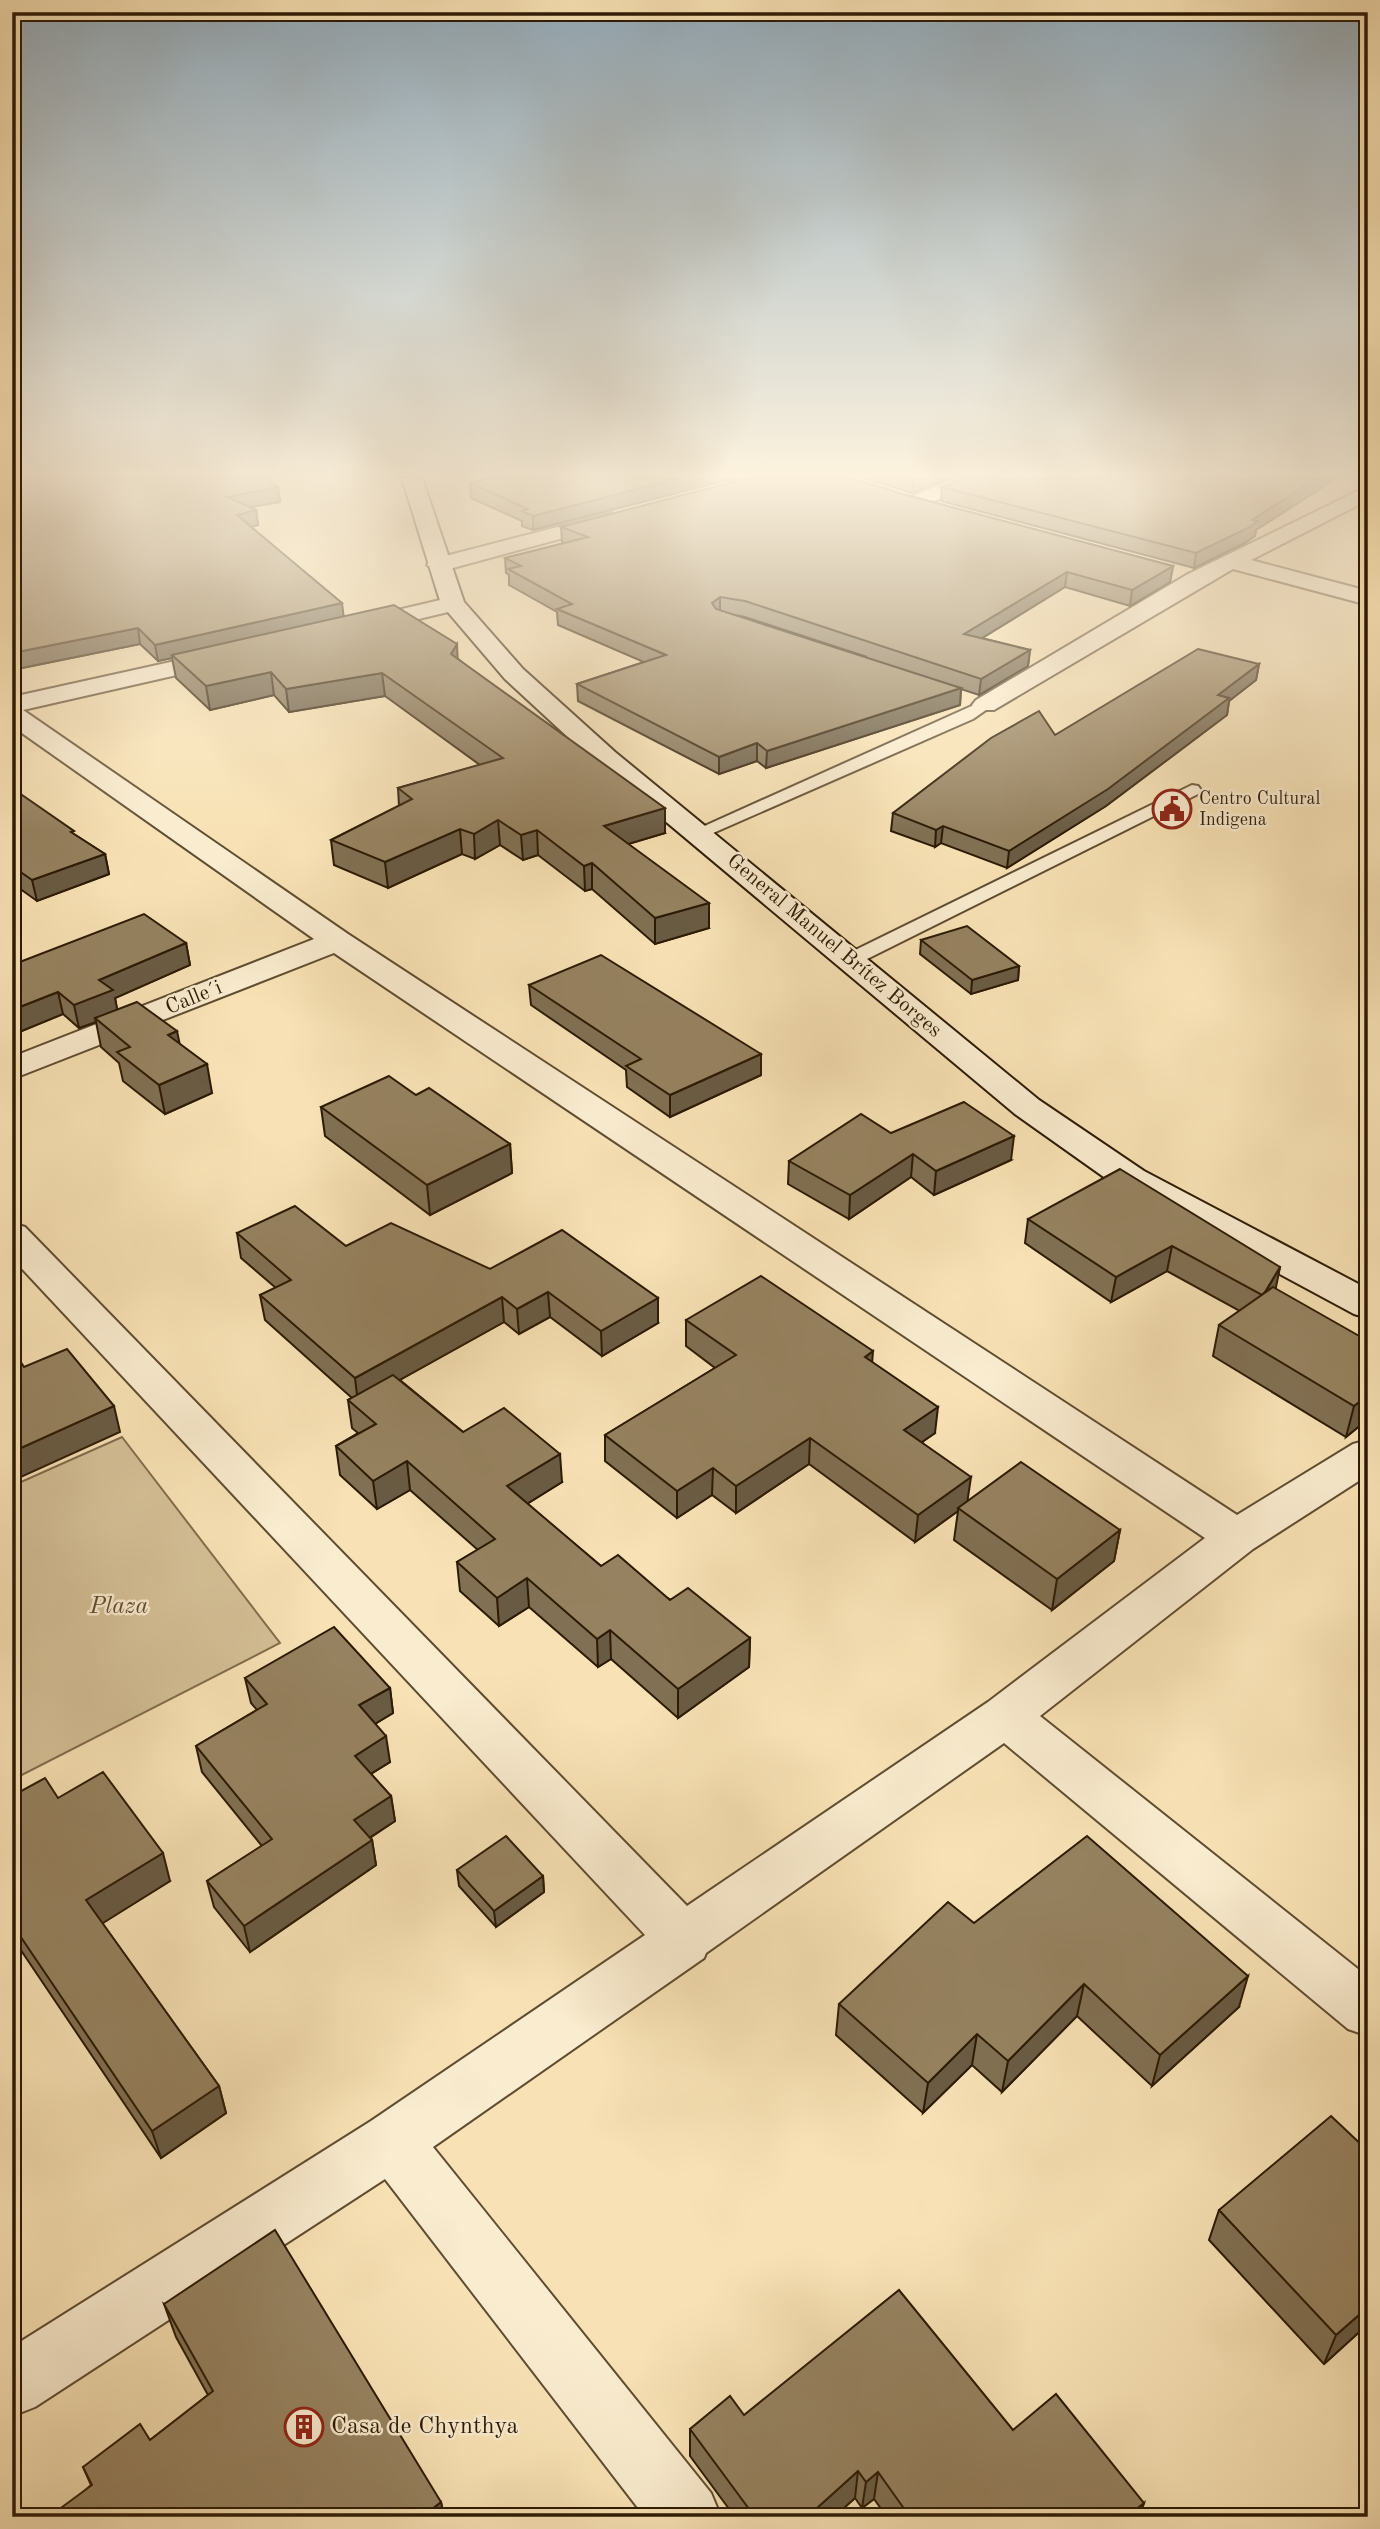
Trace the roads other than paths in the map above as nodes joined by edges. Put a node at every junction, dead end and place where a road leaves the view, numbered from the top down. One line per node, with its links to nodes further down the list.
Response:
1 (450, 596): 3 (street, General Manuel Brítez Borges)
2 (1167, 596): 8 (street)
3 (453, 604): 4 (street); 11 (street, General Manuel Brítez Borges)
4 (333, 632)
5 (253, 650): 7 (street)
6 (959, 696): 8 (lane)
7 (12, 705)
8 (985, 705): 11 (lane)
9 (12, 714): 12 (street)
10 (1192, 790): 13 (lane)
11 (698, 833): 13 (street, General Manuel Brítez Borges)
12 (337, 941): 14 (street, Calle´i); 18 (street)
13 (850, 960): 16 (street, General Manuel Brítez Borges)
14 (12, 1069)
15 (12, 1235): 20 (street)
16 (1368, 1305)
17 (1368, 1455): 18 (street)
18 (1237, 1537): 19 (street)
19 (1005, 1716): 20 (street); 21 (street)
20 (685, 1941): 22 (street)
21 (1368, 2011)
22 (392, 2141): 23 (street); 24 (street)
23 (12, 2384)
24 (687, 2517)

